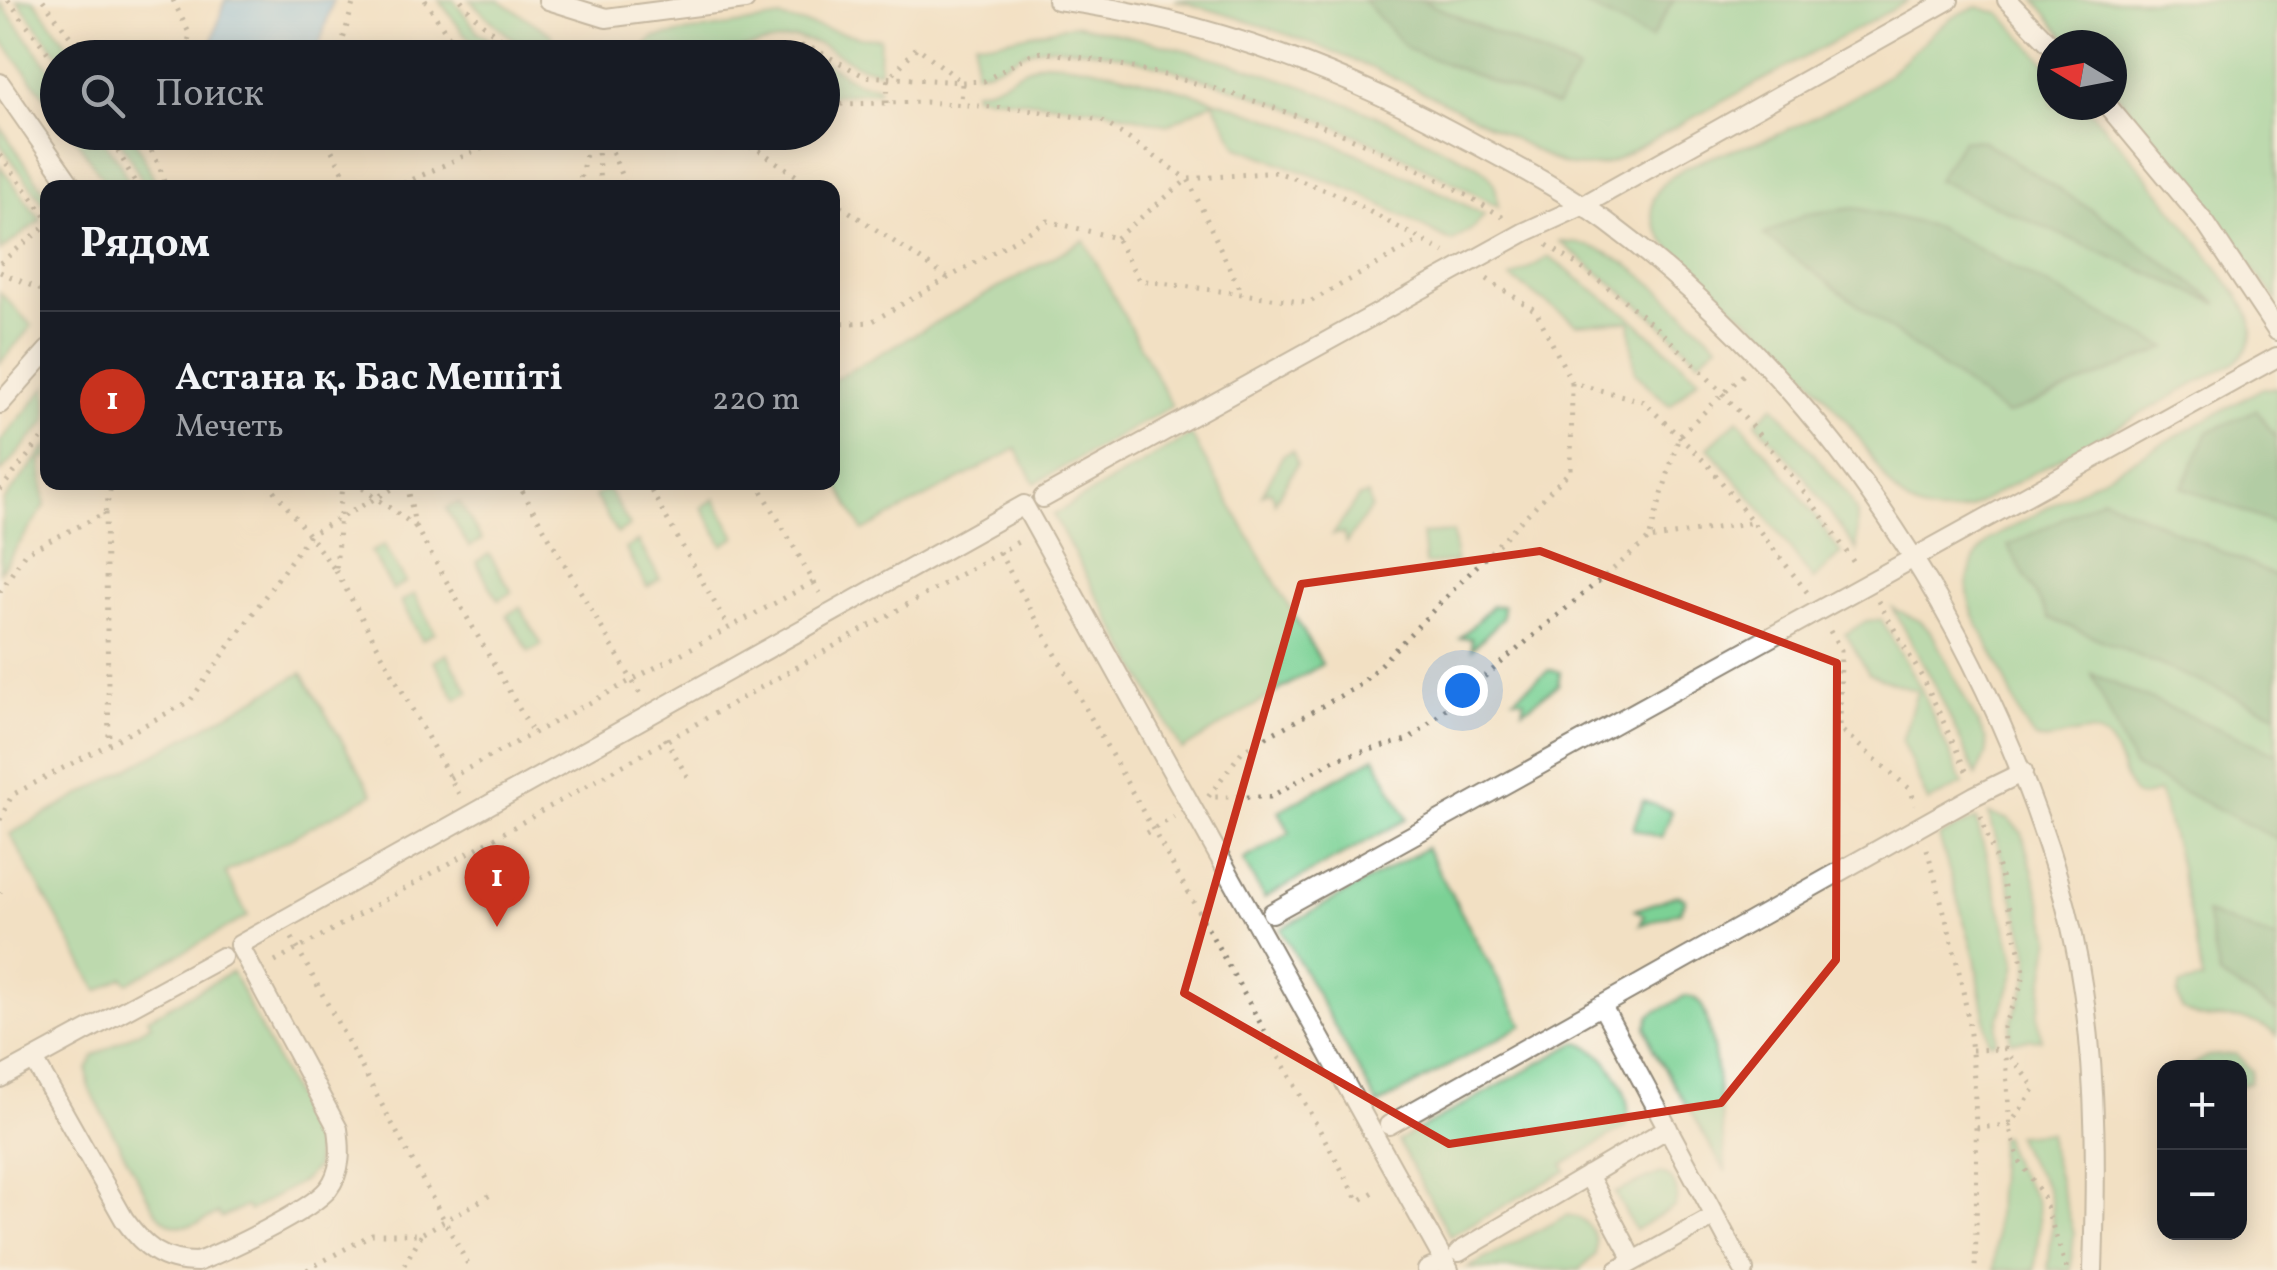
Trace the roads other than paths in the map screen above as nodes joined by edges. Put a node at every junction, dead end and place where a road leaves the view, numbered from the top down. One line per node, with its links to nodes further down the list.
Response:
1 (548, 0): 2 (lane)
2 (745, 0)
3 (1058, 0): 12 (lane)
4 (1949, 0): 12 (lane)
5 (2007, 0): 6 (lane)
6 (2037, 31)
7 (0, 83): 9 (lane)
8 (2119, 120): 13 (lane)
9 (40, 141)
10 (47, 150): 11 (lane)
11 (67, 180)
12 (1582, 206): 17 (lane); 18 (lane)
13 (2277, 331)
14 (2277, 357): 18 (lane)
15 (40, 359): 16 (lane)
16 (0, 404)
17 (1044, 498)
18 (1915, 558): 19 (lane); 20 (lane)
19 (2022, 772): 22 (lane); 33 (lane)
20 (1272, 913)
21 (222, 957): 23 (lane)
22 (1602, 1006): 25 (lane); 26 (lane)
23 (34, 1060): 24 (lane); 31 (lane)
24 (0, 1078)
25 (1389, 1125)
26 (1668, 1128): 27 (lane); 28 (lane)
27 (1588, 1176): 29 (lane); 30 (lane)
28 (1715, 1216): 30 (lane); 32 (lane)
29 (1459, 1252)
30 (1626, 1266)
31 (1436, 1269)
32 (1744, 1270)
33 (2094, 1270)

